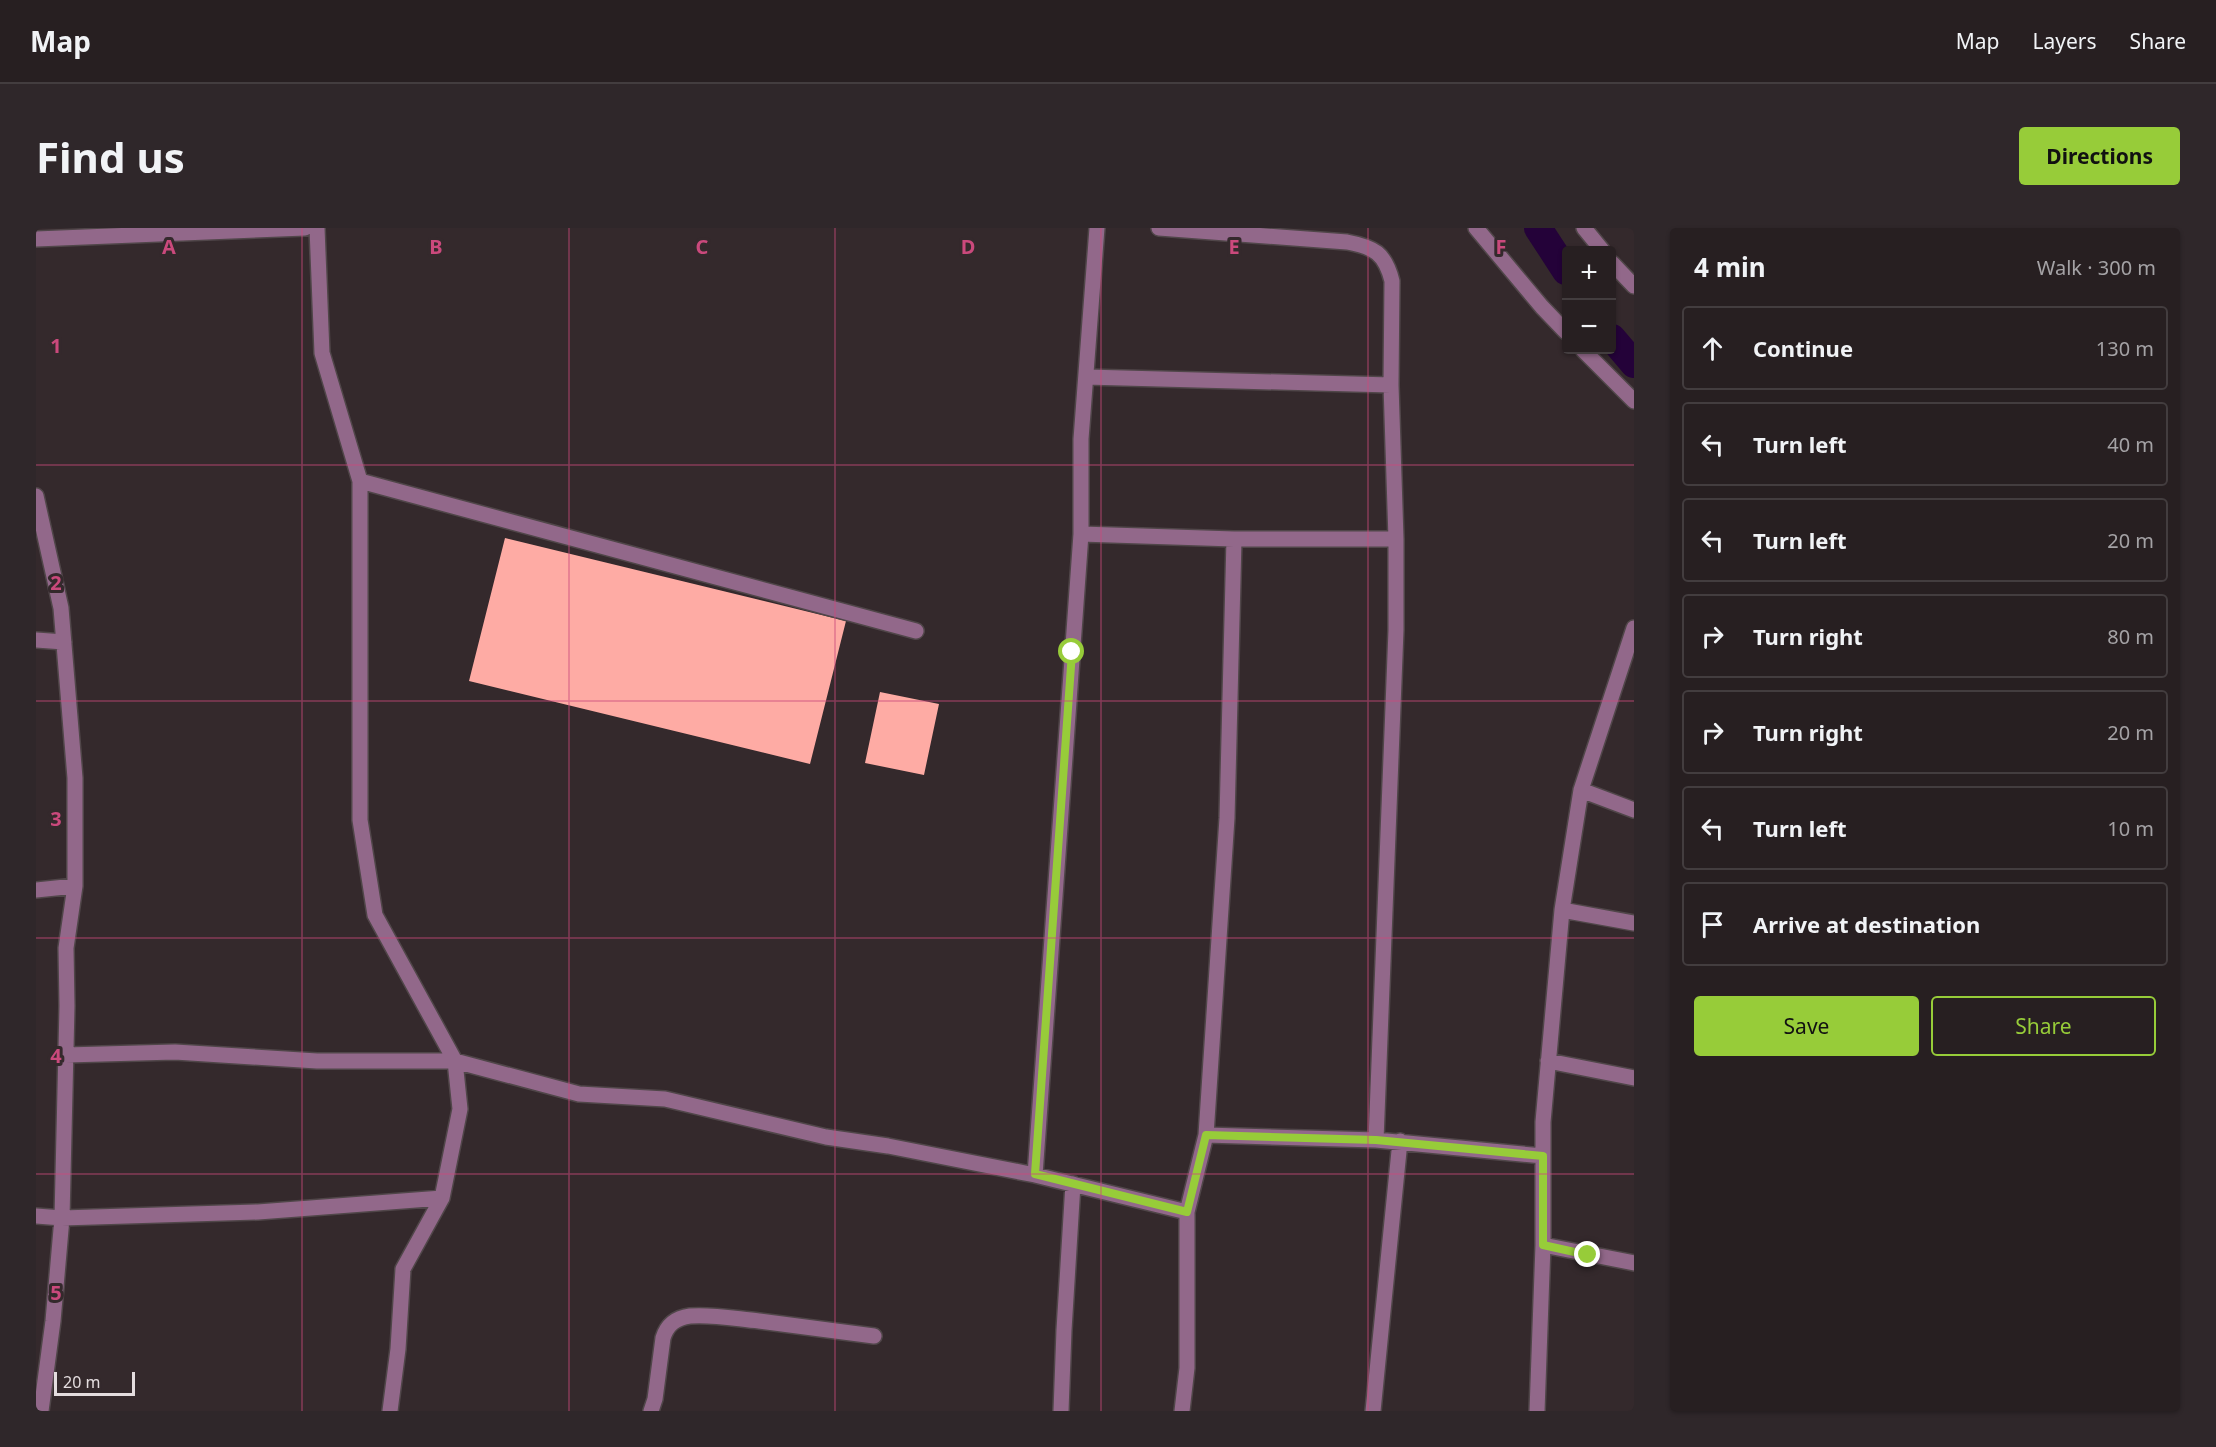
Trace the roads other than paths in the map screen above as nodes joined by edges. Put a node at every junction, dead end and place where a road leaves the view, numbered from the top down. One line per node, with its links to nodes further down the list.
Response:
1 (305, 228): 7 (street)
2 (317, 228): 16 (street)
3 (1097, 228): 13 (street)
4 (1159, 228): 14 (street)
5 (1476, 228): 11 (street)
6 (1584, 228): 8 (street)
7 (36, 239)
8 (1599, 246)
9 (1616, 268): 10 (street)
10 (1634, 286)
11 (1562, 328)
12 (1587, 354): 15 (street)
13 (1086, 376): 14 (street); 18 (street)
14 (1391, 385): 20 (street)
15 (1634, 401)
16 (360, 481): 22 (street); 32 (street)
17 (36, 496): 24 (street)
18 (1081, 534): 19 (street); 39 (street)
19 (1234, 539): 20 (street); 35 (street)
20 (1396, 539): 36 (street)
21 (1634, 628): 25 (street)
22 (916, 632)
23 (36, 640): 24 (street)
24 (64, 642): 27 (street)
25 (1581, 790): 26 (street); 29 (street)
26 (1634, 810)
27 (75, 886): 28 (street); 31 (street)
28 (36, 890)
29 (1562, 910): 30 (street); 33 (street)
30 (1634, 923)
31 (66, 1055): 32 (street); 44 (street)
32 (455, 1061): 39 (street); 41 (street)
33 (1548, 1061): 34 (street); 38 (street)
34 (1634, 1078)
35 (1206, 1135): 36 (street); 42 (street)
36 (1376, 1140): 37 (street)
37 (1400, 1141): 38 (street); 55 (street)
38 (1543, 1156): 45 (street)
39 (1035, 1174): 40 (street)
40 (1073, 1184): 42 (street); 53 (street)
41 (442, 1198): 44 (street); 51 (street)
42 (1187, 1212): 54 (street)
43 (36, 1216): 44 (street)
44 (62, 1218): 48 (street)
45 (1543, 1245): 46 (street); 49 (street)
46 (1634, 1263)
47 (874, 1336): 52 (street)
48 (42, 1359): 50 (street)
49 (1541, 1410)
50 (41, 1411)
51 (390, 1411)
52 (651, 1411)
53 (1061, 1411)
54 (1182, 1411)
55 (1373, 1411)

